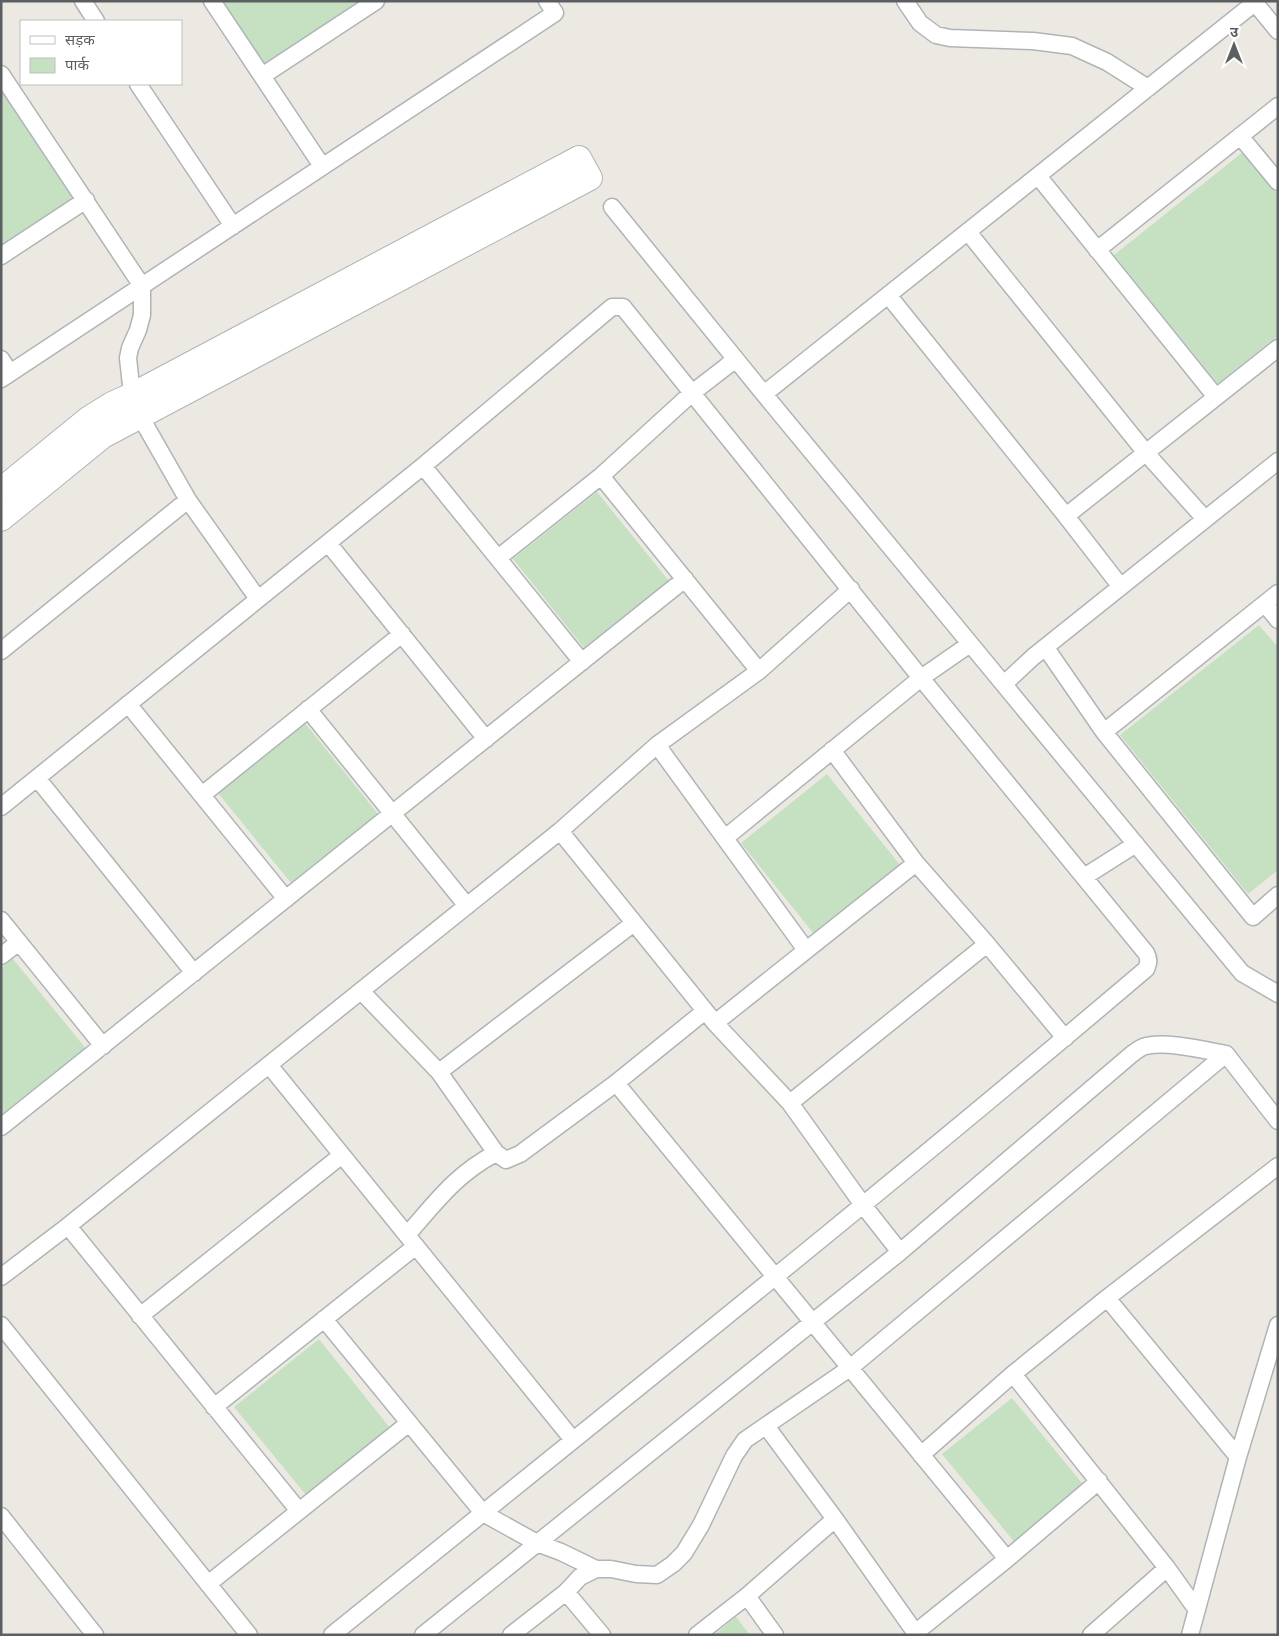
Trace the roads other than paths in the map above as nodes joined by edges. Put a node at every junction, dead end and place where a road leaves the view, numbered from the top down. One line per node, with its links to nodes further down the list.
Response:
1 (212, 1): 10 (street)
2 (376, 1): 10 (street)
3 (547, 1): 15 (street)
4 (904, 1): 12 (street)
5 (84, 2): 7 (street)
6 (1256, 2): 8 (street); 12 (street)
7 (95, 20)
8 (1278, 31)
9 (1, 74): 19 (street)
10 (262, 76): 15 (street)
11 (139, 85): 21 (street)
12 (1148, 88): 17 (street)
13 (1278, 106): 14 (street)
14 (1240, 136): 18 (street); 23 (street)
15 (322, 166): 21 (street)
16 (585, 168): 34 (street)
17 (1038, 176): 22 (street); 23 (street)
18 (1278, 182)
19 (86, 200): 24 (street); 25 (street)
20 (612, 207): 28 (street)
21 (233, 226): 25 (street)
22 (968, 232): 26 (street); 35 (street)
23 (1098, 250): 33 (street)
24 (1, 256)
25 (142, 286): 30 (street); 34 (street)
26 (888, 295): 32 (street); 41 (street)
27 (1278, 348): 33 (street)
28 (735, 358): 31 (street); 32 (street)
29 (1, 359): 30 (street)
30 (6, 376)
31 (692, 393): 37 (street); 38 (street); 48 (street)
32 (764, 394): 54 (street)
33 (1216, 397): 35 (street)
34 (136, 406): 39 (street); 40 (street); 42 (street)
35 (1146, 452): 41 (street); 43 (street)
36 (1277, 464): 43 (street)
37 (423, 466): 44 (street); 45 (street)
38 (601, 476): 45 (street); 46 (street)
39 (1, 490)
40 (188, 500): 50 (street); 56 (street)
41 (1066, 516): 47 (street)
42 (1, 519)
43 (1205, 519): 47 (street)
44 (328, 543): 50 (street); 53 (street)
45 (498, 558): 57 (street)
46 (685, 579): 57 (street); 58 (street)
47 (1121, 588): 55 (street)
48 (851, 590): 58 (street); 59 (street)
49 (1278, 594): 51 (street)
50 (258, 599): 61 (street)
51 (1265, 604): 52 (street); 63 (street)
52 (1278, 620)
53 (402, 634): 62 (street); 64 (street)
54 (970, 644): 59 (street); 60 (street)
55 (1046, 648): 60 (street); 63 (street)
56 (1, 651)
57 (582, 662): 64 (street)
58 (759, 671): 65 (street)
59 (921, 678): 66 (street); 75 (street)
60 (1004, 684): 73 (street)
61 (128, 704): 67 (street); 68 (street)
62 (308, 710): 68 (street); 70 (street)
63 (1104, 732): 76 (street)
64 (486, 738): 70 (street)
65 (657, 745): 71 (street); 72 (street)
66 (832, 750): 72 (street); 74 (street)
67 (37, 778): 69 (street); 85 (street)
68 (202, 795): 77 (street)
69 (1, 807)
70 (392, 814): 77 (street); 78 (street)
71 (560, 831): 78 (street); 80 (street)
72 (725, 838): 83 (street)
73 (1136, 844): 75 (street); 87 (street)
74 (916, 863): 82 (street); 83 (street)
75 (1084, 878): 89 (street)
76 (1278, 895)
77 (286, 899): 85 (street)
78 (467, 906): 86 (street)
79 (1, 920): 81 (street)
80 (634, 923): 88 (street); 93 (street)
81 (19, 942): 84 (street); 90 (street)
82 (987, 944): 89 (street); 95 (street)
83 (806, 950): 88 (street)
84 (1, 956)
85 (194, 973): 90 (street)
86 (361, 991): 92 (street); 93 (street)
87 (1278, 994)
88 (710, 1017): 94 (street); 95 (street)
89 (1065, 1038): 101 (street)
90 (103, 1046): 97 (street)
91 (1226, 1054): 96 (street); 104 (street); 113 (street)
92 (269, 1065): 99 (street); 102 (street)
93 (439, 1072): 98 (street)
94 (616, 1083): 98 (street); 105 (street)
95 (790, 1103): 101 (street)
96 (1278, 1121)
97 (1, 1127)
98 (496, 1153): 103 (street)
99 (342, 1155): 103 (street); 108 (street)
100 (1278, 1166): 107 (street)
101 (863, 1205): 104 (street); 105 (street)
102 (68, 1226): 106 (street); 108 (street)
103 (411, 1241): 109 (street); 118 (street)
104 (900, 1252): 110 (street)
105 (775, 1276): 110 (street); 118 (street)
106 (1, 1277)
107 (1108, 1298): 114 (street); 120 (street)
108 (140, 1316): 115 (street)
109 (324, 1319): 115 (street); 116 (street)
110 (813, 1322): 113 (street); 126 (street)
111 (1, 1325): 130 (street)
112 (1278, 1325): 120 (street)
113 (850, 1368): 117 (street); 119 (street)
114 (1013, 1374): 119 (street); 121 (street)
115 (214, 1407): 122 (street)
116 (409, 1423): 122 (street); 123 (street)
117 (766, 1426): 125 (street); 129 (street)
118 (573, 1440): 123 (street)
119 (922, 1454): 127 (street)
120 (1238, 1457): 133 (street)
121 (1099, 1481): 127 (street); 128 (street)
122 (299, 1511): 130 (street)
123 (483, 1513): 126 (street); 138 (street)
124 (1, 1516): 136 (street)
125 (835, 1519): 132 (street); 135 (street)
126 (537, 1543): 129 (street); 134 (street)
127 (1007, 1559): 135 (street)
128 (1168, 1568): 133 (street); 144 (street)
129 (596, 1569): 131 (street)
130 (208, 1584): 137 (street)
131 (566, 1592): 140 (street); 141 (street)
132 (747, 1596): 142 (street); 143 (street)
133 (1197, 1610): 145 (street)
134 (442, 1629): 139 (street)
135 (916, 1634)
136 (95, 1635)
137 (249, 1635)
138 (332, 1635)
139 (423, 1635)
140 (511, 1635)
141 (602, 1635)
142 (697, 1635)
143 (774, 1635)
144 (1091, 1635)
145 (1190, 1635)

